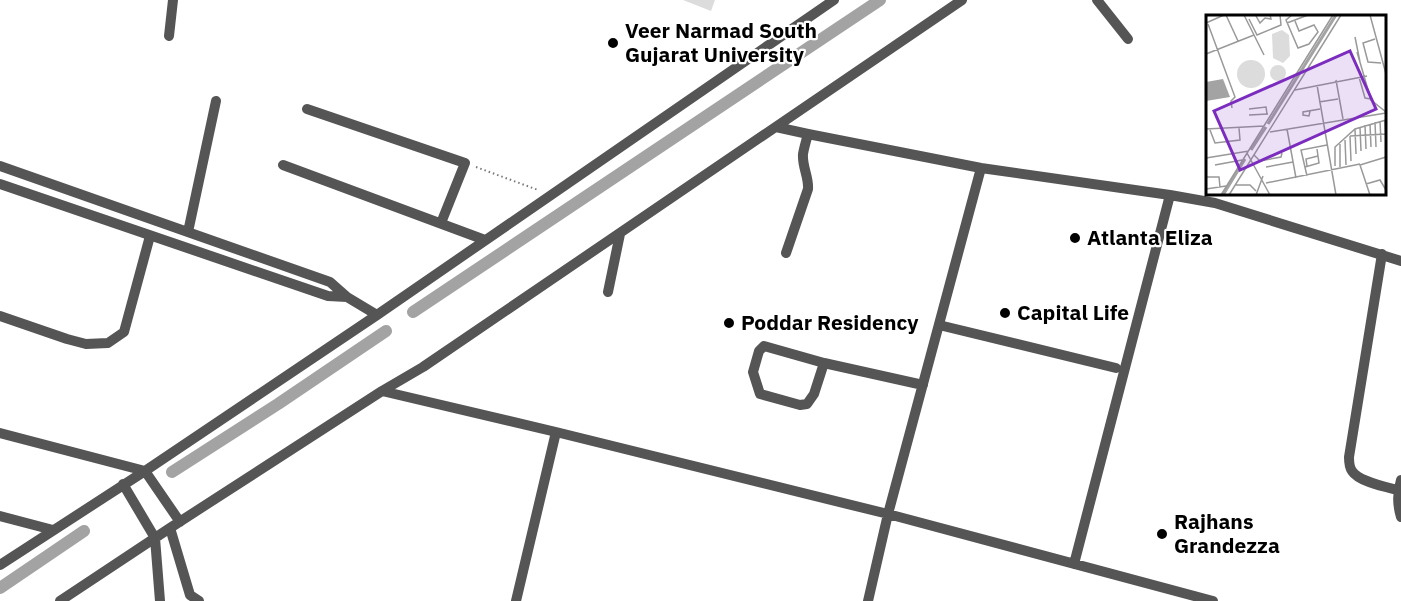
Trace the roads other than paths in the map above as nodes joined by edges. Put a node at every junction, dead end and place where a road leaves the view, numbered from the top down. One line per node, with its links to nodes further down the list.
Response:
1 (173, 0): 5 (street)
2 (834, 0): 20 (street)
3 (962, 0): 9 (street)
4 (1097, 0): 6 (street)
5 (169, 36)
6 (1128, 39)
7 (216, 101): 17 (street)
8 (307, 109): 16 (street)
9 (776, 127): 10 (street); 18 (street)
10 (808, 134): 13 (street); 21 (street)
11 (283, 165): 16 (street)
12 (0, 166): 17 (street)
13 (981, 168): 15 (street); 28 (street)
14 (0, 184): 19 (street)
15 (1170, 195): 22 (street); 44 (street)
16 (441, 223): 20 (street)
17 (188, 232): 25 (street)
18 (620, 234): 24 (street); 32 (street)
19 (150, 236): 25 (street); 27 (street)
20 (485, 240): 26 (street)
21 (786, 253)
22 (1382, 254): 23 (street); 37 (street)
23 (1401, 261)
24 (608, 292)
25 (347, 297): 26 (street)
26 (377, 315): 35 (street)
27 (0, 316)
28 (939, 325): 30 (street); 31 (street)
29 (824, 363): 29 (street); 31 (street)
30 (1116, 369)
31 (923, 385): 38 (street)
32 (382, 391): 33 (street); 41 (street)
33 (556, 432): 38 (street); 49 (street)
34 (0, 433): 35 (street)
35 (145, 471): 36 (street); 41 (street)
36 (123, 484): 42 (street); 43 (street)
37 (1400, 485): 40 (street)
38 (888, 514): 44 (street); 50 (street)
39 (0, 516): 42 (street)
40 (1401, 517)
41 (175, 525): 43 (street); 48 (street)
42 (53, 530): 45 (street)
43 (155, 538): 46 (street); 47 (street)
44 (1074, 564): 51 (street)
45 (0, 565)
46 (60, 601)
47 (160, 601)
48 (199, 601)
49 (516, 601)
50 (868, 601)
51 (1213, 601)

